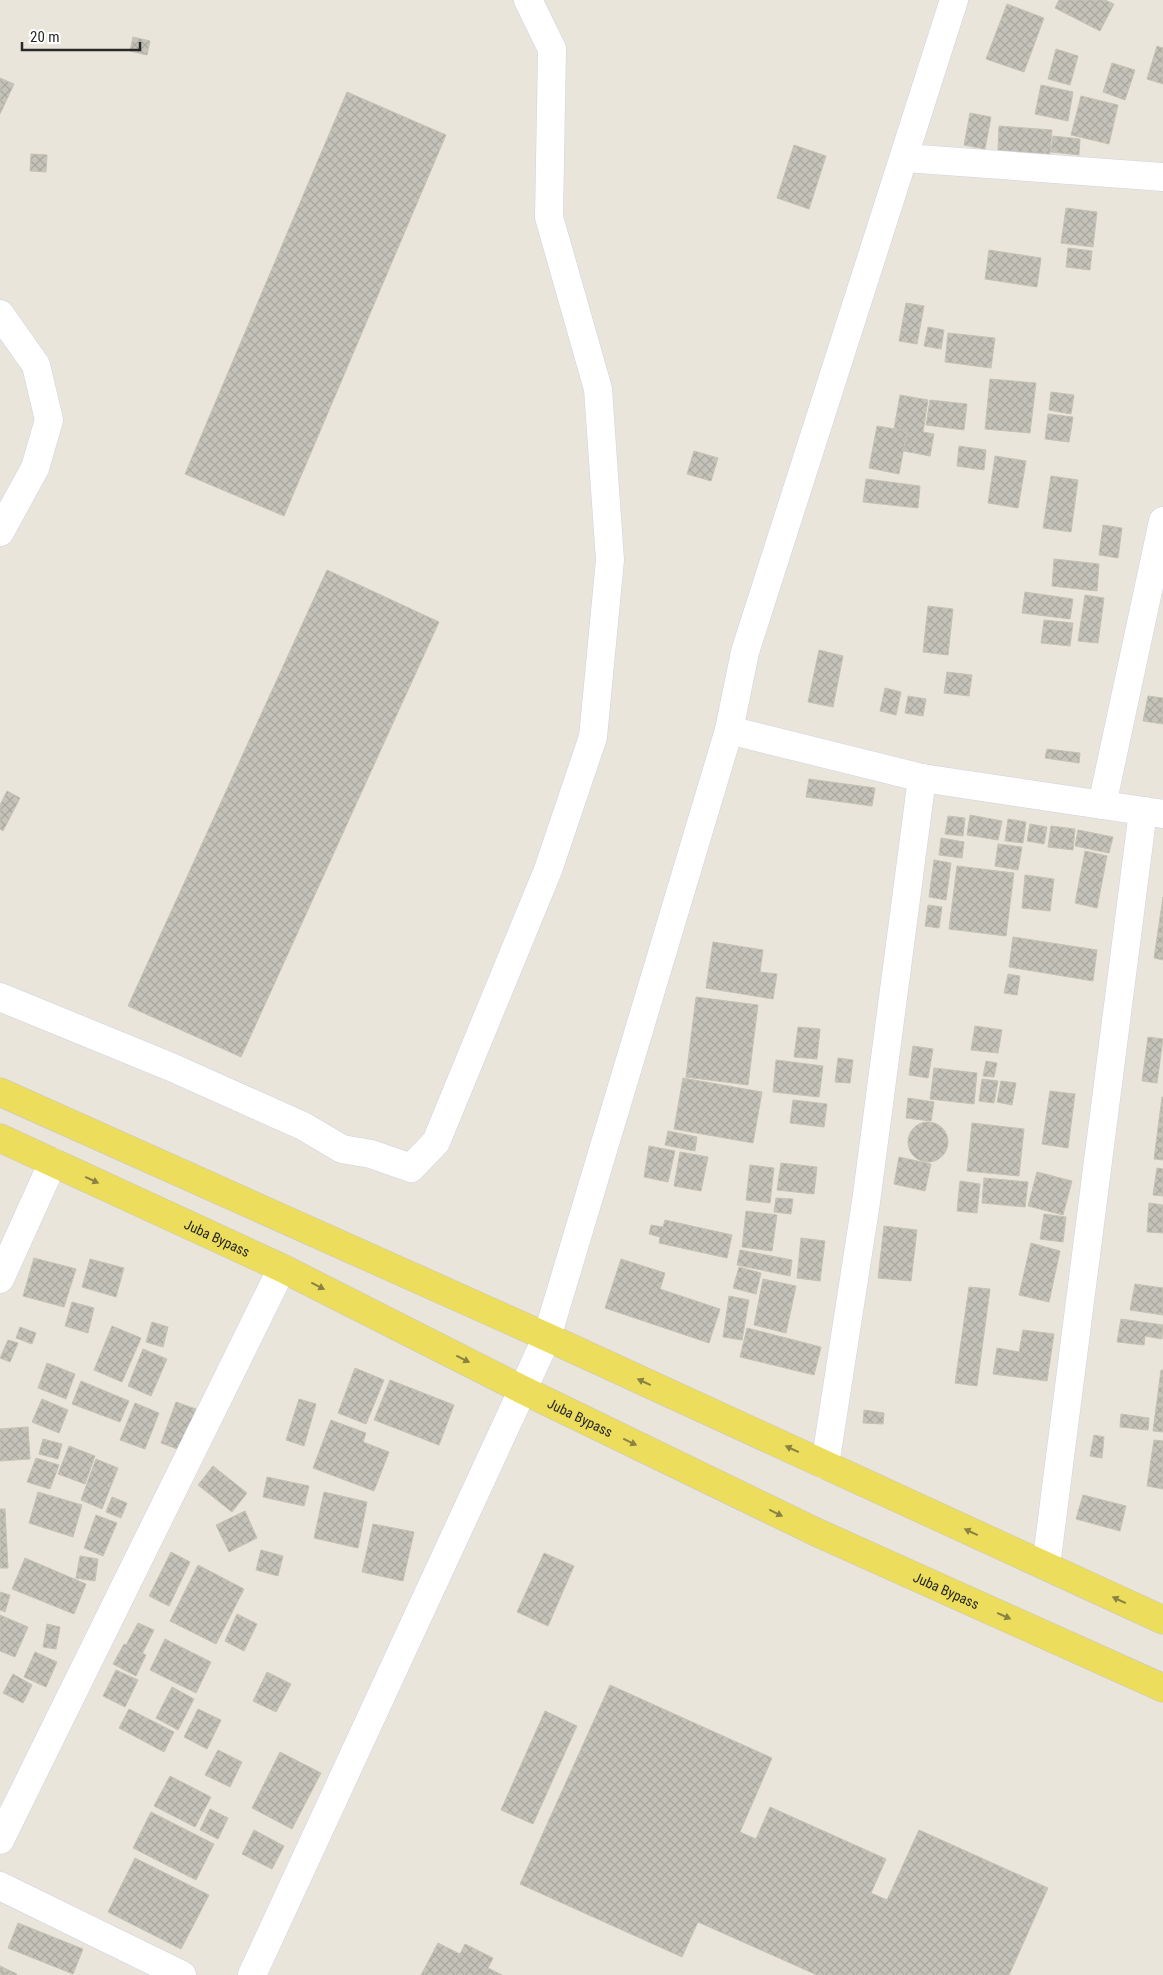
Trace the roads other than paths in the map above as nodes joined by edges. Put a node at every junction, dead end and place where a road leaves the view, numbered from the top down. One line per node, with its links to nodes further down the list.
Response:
1 (528, 0): 12 (street)
2 (954, 0): 3 (street)
3 (905, 158): 4 (street); 8 (street)
4 (1163, 177)
5 (0, 314): 7 (street)
6 (1163, 521): 10 (street)
7 (0, 532)
8 (729, 730): 9 (street); 18 (street)
9 (922, 778): 10 (street); 20 (street)
10 (1102, 805): 11 (street)
11 (1153, 813): 21 (street)
12 (0, 997)
13 (0, 1092): 18 (main road)
14 (0, 1138): 15 (main road, Juba Bypass)
15 (53, 1162): 16 (main road, Juba Bypass, one-way to 16); 17 (street)
16 (282, 1268): 19 (main road, Juba Bypass, one-way to 19); 24 (street)
17 (0, 1279)
18 (547, 1337): 19 (street); 20 (main road, one-way to 18)
19 (523, 1390): 23 (main road, Juba Bypass, one-way to 23); 27 (street)
20 (825, 1465): 21 (main road, one-way to 20)
21 (1046, 1566): 22 (main road, one-way to 21)
22 (1163, 1620)
23 (1163, 1688)
24 (0, 1840)
25 (0, 1886): 26 (street)
26 (182, 1975)
27 (252, 1975)

